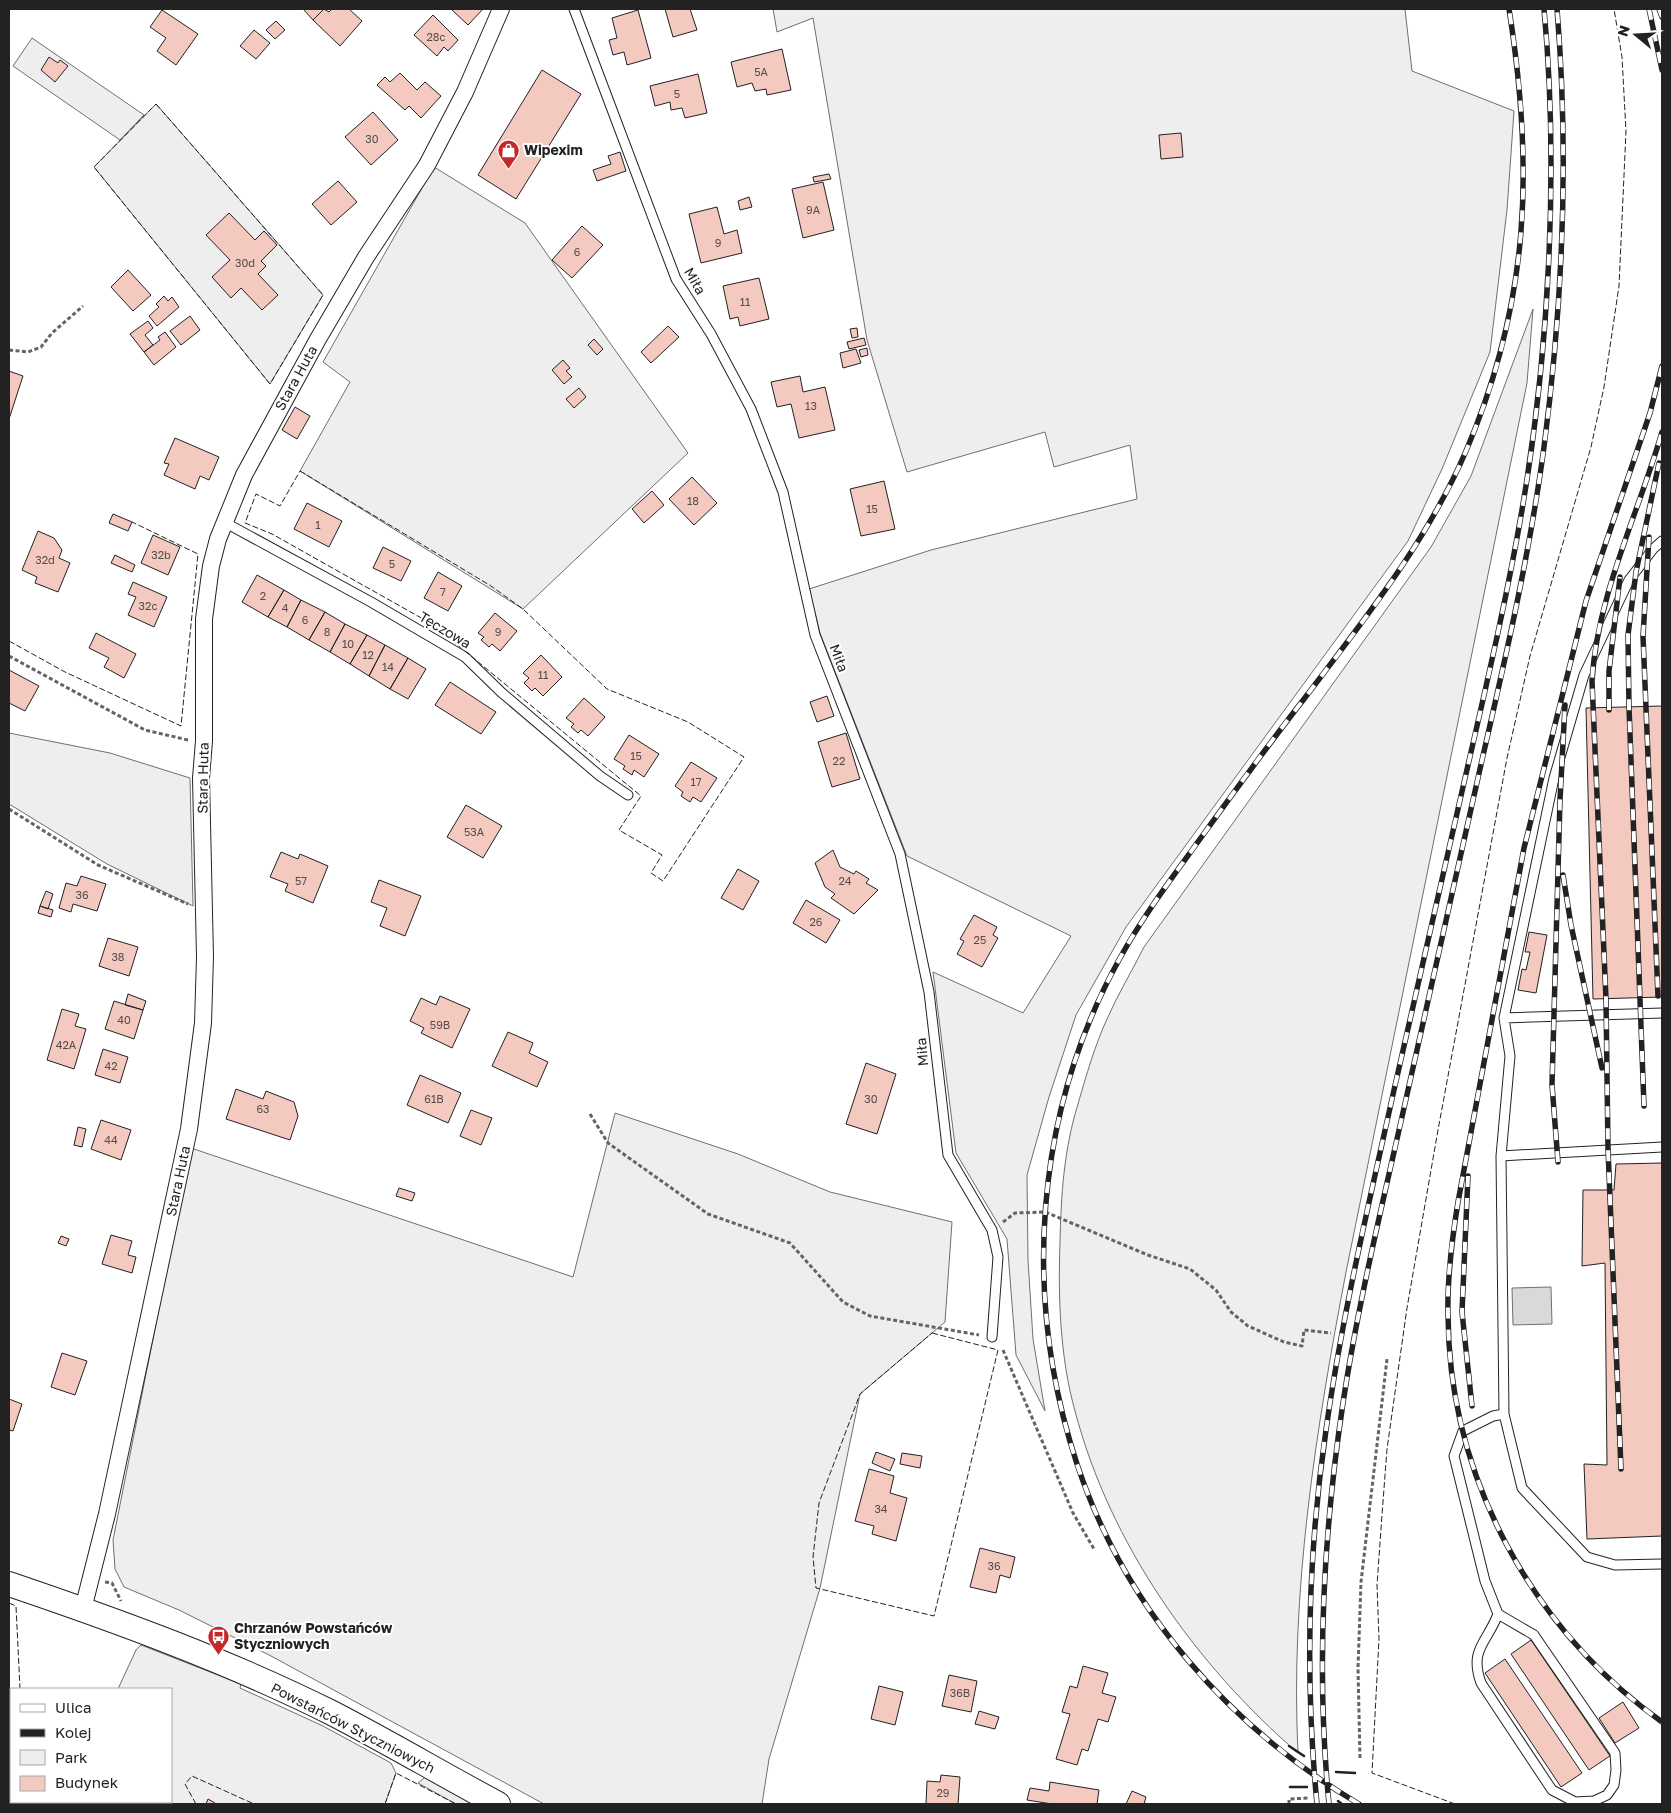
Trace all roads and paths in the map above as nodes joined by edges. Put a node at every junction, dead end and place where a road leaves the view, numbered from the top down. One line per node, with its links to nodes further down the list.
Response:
1 (501, 9): 5 (street, Stara Huta)
2 (574, 9): 19 (lane, Miła)
3 (83, 306): 4 (path)
4 (9, 350)
5 (224, 522): 9 (street, Stara Huta); 11 (lane, Tęczowa)
6 (1662, 542): 15 (lane)
7 (9, 656): 9 (path)
8 (189, 730): 9 (path)
9 (196, 740): 10 (path); 28 (street, Stara Huta)
10 (189, 749)
11 (628, 796)
12 (9, 809): 13 (path)
13 (192, 896)
14 (1662, 1013): 15 (lane)
15 (1504, 1018): 18 (lane)
16 (590, 1114): 21 (path)
17 (1662, 1147): 18 (lane)
18 (1501, 1156): 24 (lane)
19 (992, 1230): 20 (path); 21 (lane, Miła)
20 (1331, 1333)
21 (992, 1337)
22 (1004, 1350): 25 (path)
23 (1388, 1358): 30 (path)
24 (1504, 1414): 26 (lane); 29 (lane)
25 (1094, 1549)
26 (1662, 1564)
27 (9, 1584): 28 (street, Powstańców Styczniowych)
28 (83, 1609): 32 (street, Powstańców Styczniowych)
29 (1498, 1614): 29 (lane)
30 (1360, 1758)
31 (1309, 1798): 33 (path)
32 (498, 1804)
33 (1290, 1804)

